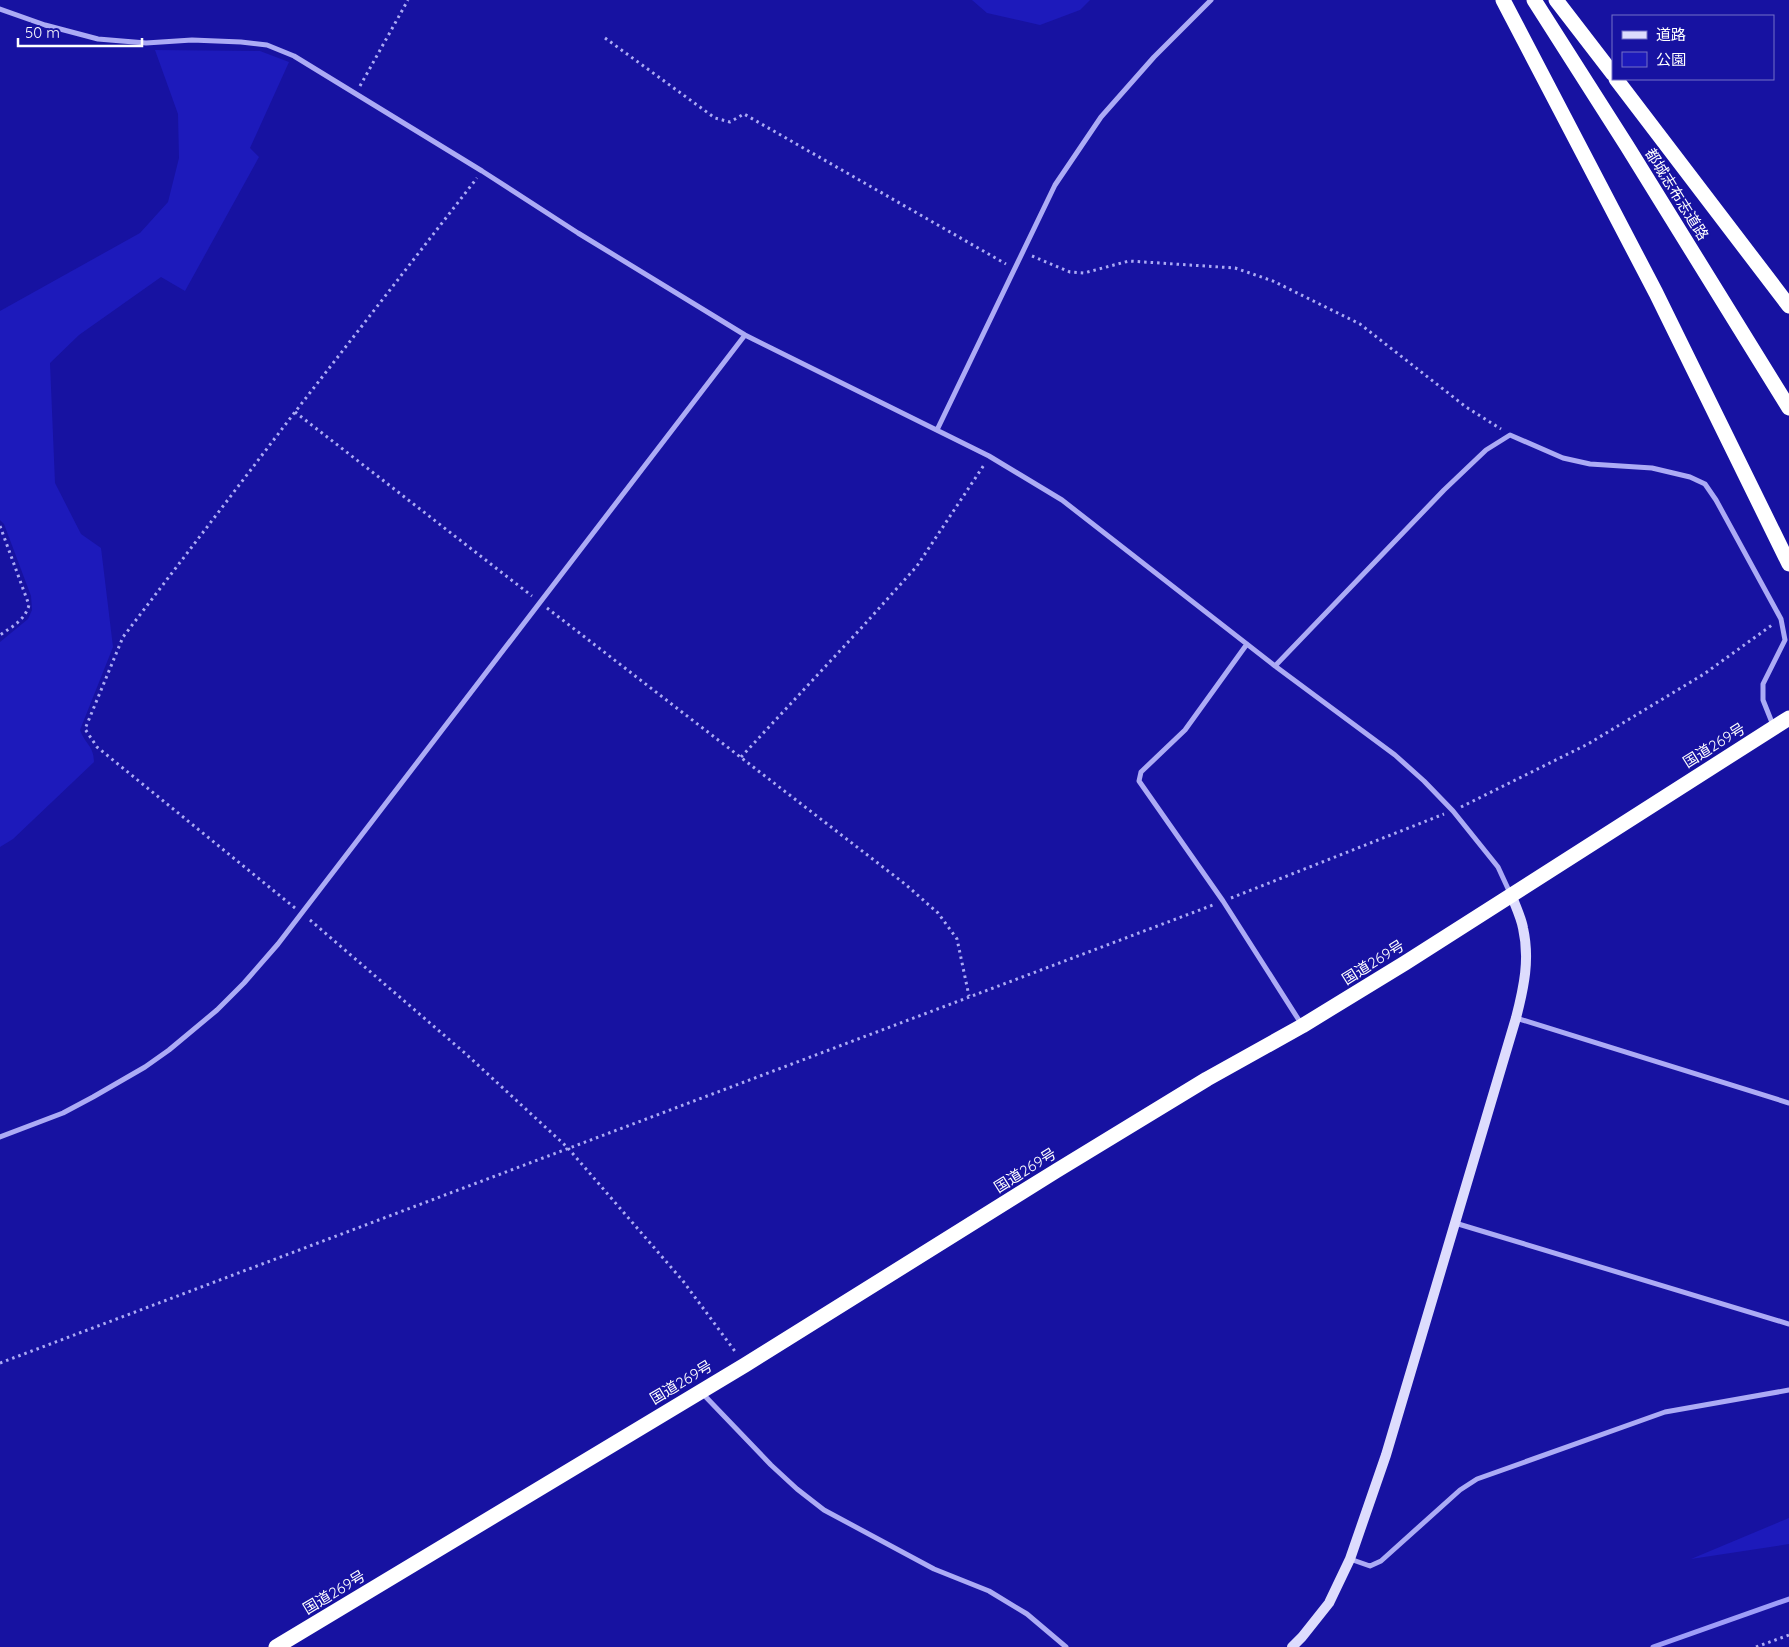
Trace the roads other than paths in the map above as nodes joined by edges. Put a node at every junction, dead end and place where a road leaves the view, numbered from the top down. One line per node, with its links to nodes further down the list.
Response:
1 (1211, 0): 11 (street)
2 (1503, 0): 12 (highway)
3 (1534, 0): 10 (highway, 都城志布志道路)
4 (1556, 0): 6 (highway)
5 (0, 9): 9 (street)
6 (1612, 73)
7 (1617, 80): 8 (highway)
8 (1789, 306)
9 (745, 335): 11 (street); 21 (street)
10 (1789, 408)
11 (937, 430): 13 (street)
12 (1789, 564)
13 (1247, 644): 14 (street); 19 (street)
14 (1275, 666): 16 (street); 17 (street)
15 (1789, 718): 16 (highway, 国道269号)
16 (1774, 728): 17 (highway, 国道269号)
17 (1511, 894): 18 (street); 19 (highway, 国道269号)
18 (1516, 1018): 20 (street); 22 (street)
19 (1302, 1026): 25 (highway, 国道269号)
20 (1789, 1103)
21 (0, 1137)
22 (1454, 1223): 23 (street); 26 (street)
23 (1789, 1324)
24 (1789, 1390): 26 (street)
25 (700, 1391): 27 (highway, 国道269号); 28 (street)
26 (1350, 1559): 29 (street)
27 (276, 1647)
28 (1066, 1647)
29 (1292, 1647)

